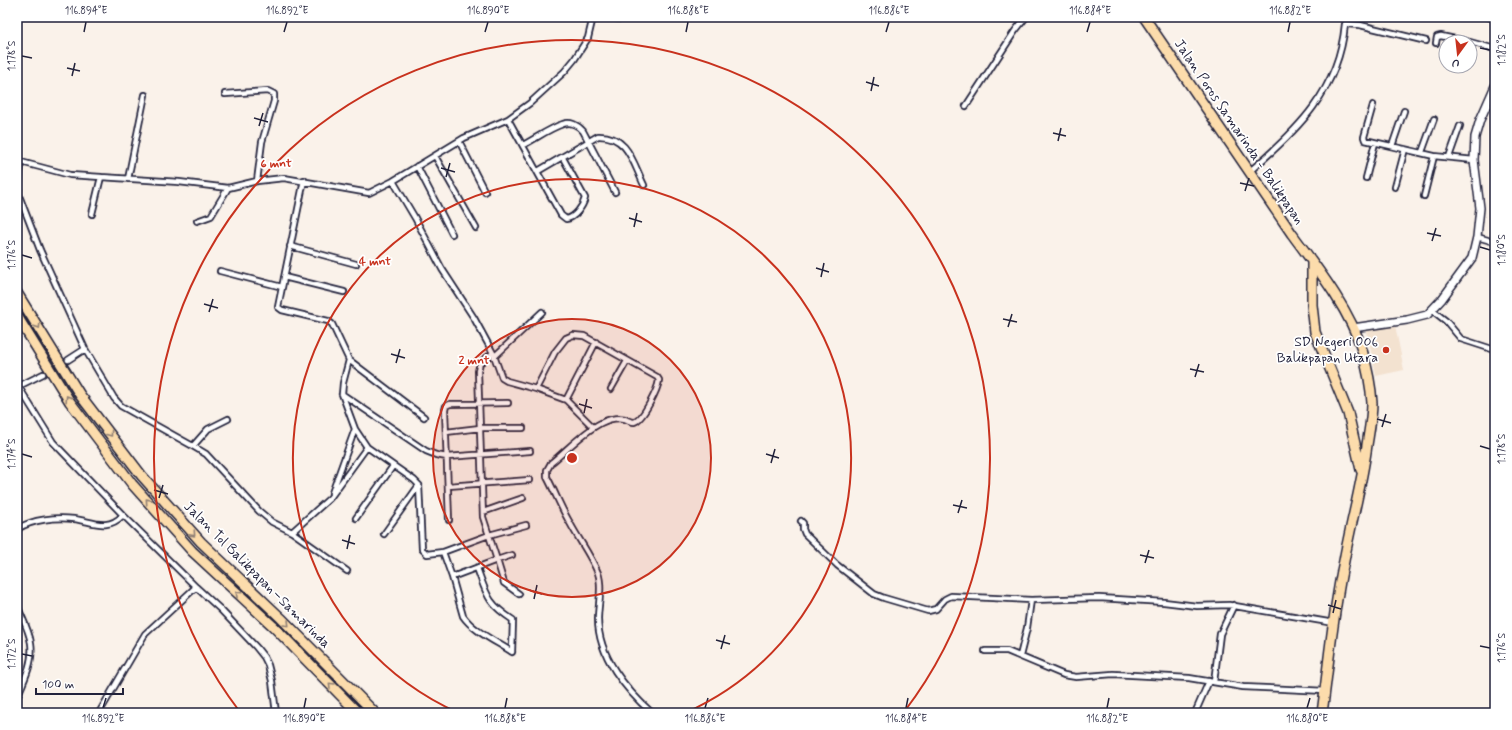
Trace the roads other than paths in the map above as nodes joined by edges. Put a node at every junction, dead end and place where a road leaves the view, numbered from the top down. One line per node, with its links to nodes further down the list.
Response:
1 (593, 17): 19 (street)
2 (604, 17): 6 (street)
3 (1026, 17): 17 (street)
4 (1144, 17): 38 (highway, Jalan Poros Samarinda - Balikpapan)
5 (1489, 17): 7 (street)
6 (624, 19)
7 (1495, 19)
8 (1438, 37): 10 (street)
9 (1426, 41): 38 (street)
10 (1436, 43)
11 (1478, 44): 12 (street)
12 (1495, 49)
13 (1495, 86): 34 (street)
14 (225, 94): 43 (street)
15 (145, 95): 41 (street)
16 (1373, 105): 24 (street)
17 (966, 106)
18 (1404, 111): 26 (street)
19 (508, 119): 22 (street); 25 (street)
20 (1434, 119): 28 (street)
21 (1460, 126): 32 (street)
22 (459, 141): 29 (street); 49 (street)
23 (588, 142): 25 (street); 33 (street); 45 (street); 50 (street)
24 (1375, 143): 26 (street); 40 (street)
25 (523, 146): 37 (street)
26 (1392, 146): 27 (street)
27 (1405, 149): 28 (street); 46 (street)
28 (1422, 152): 30 (street)
29 (434, 156): 36 (street); 55 (street)
30 (1434, 156): 32 (street); 51 (street)
31 (17, 157): 35 (street)
32 (1449, 157): 34 (street)
33 (563, 158): 37 (street); 37 (street)
34 (1474, 160): 57 (street)
35 (21, 162): 39 (street); 48 (street)
36 (417, 166): 44 (street); 56 (street)
37 (538, 171)
38 (1250, 171): 60 (highway, Jalan Poros Samarinda - Balikpapan)
39 (101, 177): 41 (street); 53 (street)
40 (1366, 178)
41 (128, 180): 47 (street)
42 (304, 180): 43 (street); 44 (street); 59 (street)
43 (257, 181): 47 (street)
44 (393, 181): 74 (street)
45 (644, 185)
46 (1395, 187)
47 (228, 188): 54 (street)
48 (18, 192): 52 (street); 72 (street)
49 (485, 192)
50 (615, 192)
51 (1424, 196)
52 (17, 200)
53 (92, 214)
54 (197, 221)
55 (476, 228)
56 (452, 234)
57 (1477, 237): 58 (street); 67 (street)
58 (1495, 242)
59 (290, 246): 61 (street); 63 (street)
60 (1312, 262): 70 (highway, Jalan Poros Samarinda - Balikpapan); 99 (highway, Jalan Poros Samarinda - Balikpapan)
61 (356, 264)
62 (220, 271): 64 (street)
63 (284, 277): 64 (street); 65 (street)
64 (282, 287): 76 (street)
65 (344, 292)
66 (17, 293): 136 (highway, Jalan Tol Balikpapan–Samarinda, one-way to 136)
67 (1432, 310): 70 (street); 73 (street)
68 (542, 312): 74 (street)
69 (17, 316): 135 (highway, Jalan Tol Balikpapan–Samarinda, one-way to 69)
70 (1353, 328): 99 (highway, Jalan Poros Samarinda - Balikpapan)
71 (596, 342): 77 (street); 80 (street); 83 (street)
72 (86, 349): 75 (street); 93 (street)
73 (1495, 350)
74 (493, 355): 80 (street); 84 (street)
75 (68, 360)
76 (349, 360): 82 (street); 86 (street)
77 (628, 361): 81 (street); 88 (street)
78 (43, 374): 79 (street)
79 (17, 386): 107 (street)
80 (536, 389): 83 (street)
81 (611, 389)
82 (342, 394): 91 (street); 97 (street)
83 (566, 400): 88 (street)
84 (479, 403): 85 (street); 89 (street); 92 (street)
85 (508, 403)
86 (424, 417)
87 (228, 419): 93 (street)
88 (593, 427): 137 (street)
89 (480, 428): 90 (street); 92 (street); 96 (street)
90 (523, 428)
91 (355, 429): 94 (street); 104 (street)
92 (446, 432): 97 (street)
93 (194, 446): 113 (street)
94 (367, 447): 98 (street); 104 (street)
95 (530, 451): 96 (street)
96 (481, 455): 97 (street); 101 (street)
97 (447, 457): 103 (street)
98 (393, 466): 102 (street); 108 (street)
99 (1362, 477): 127 (highway, Jalan Poros Samarinda - Balikpapan)
100 (530, 480): 101 (street)
101 (482, 483): 103 (street); 106 (street)
102 (419, 485): 114 (street); 116 (street)
103 (448, 486): 109 (street)
104 (330, 498): 113 (street)
105 (523, 498): 106 (street)
106 (483, 512): 115 (street)
107 (123, 515): 112 (street); 122 (street)
108 (356, 518)
109 (449, 520)
110 (801, 522): 124 (street)
111 (526, 525): 115 (street)
112 (17, 529)
113 (292, 532): 120 (street)
114 (384, 534)
115 (489, 535): 116 (street); 118 (street)
116 (443, 552): 121 (street)
117 (512, 555): 118 (street)
118 (497, 560): 119 (street); 123 (street)
119 (477, 568): 121 (street); 121 (street)
120 (347, 571)
121 (452, 577)
122 (196, 587): 133 (street); 134 (street)
123 (518, 594)
124 (1031, 600): 125 (street); 129 (street)
125 (1234, 605): 127 (street); 130 (street)
126 (17, 606): 132 (street)
127 (1334, 623): 131 (highway, Jalan Poros Samarinda - Balikpapan)
128 (985, 651): 129 (street)
129 (1020, 656): 130 (street)
130 (1211, 681): 131 (street); 138 (street)
131 (1325, 691): 139 (highway, Jalan Poros Samarinda - Balikpapan)
132 (17, 697)
133 (99, 713)
134 (276, 713)
135 (358, 713)
136 (375, 713)
137 (652, 713)
138 (1195, 713)
139 (1322, 713)

